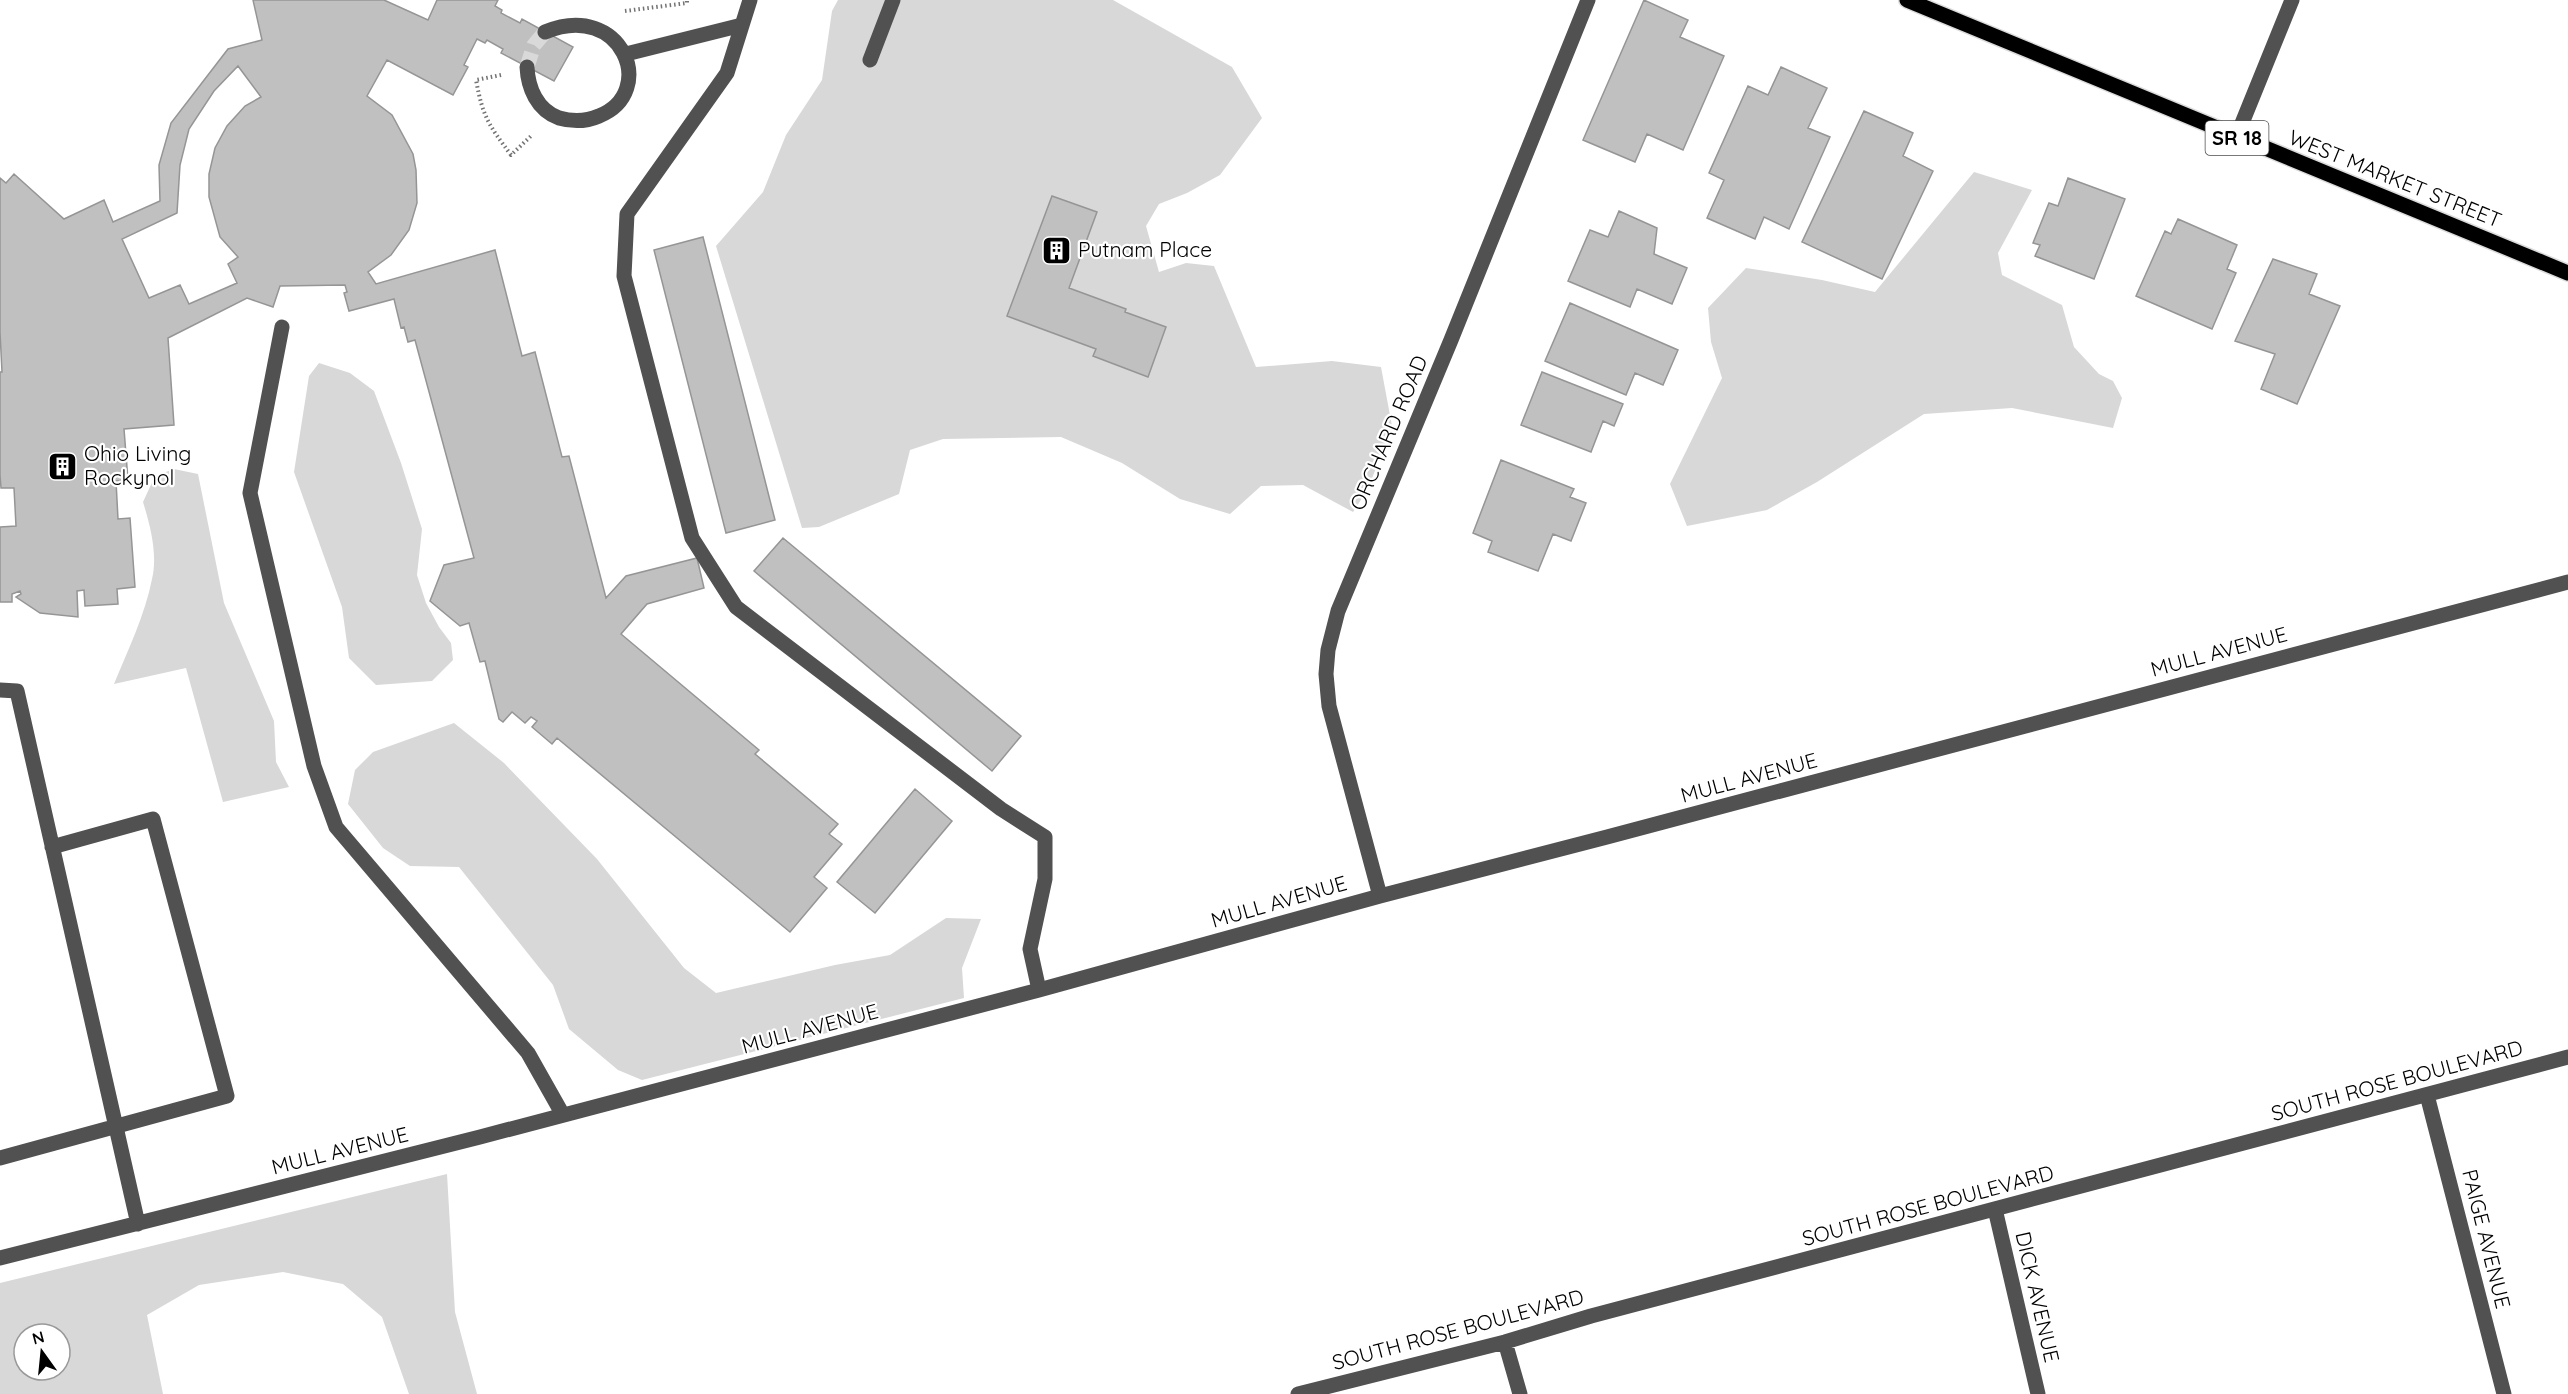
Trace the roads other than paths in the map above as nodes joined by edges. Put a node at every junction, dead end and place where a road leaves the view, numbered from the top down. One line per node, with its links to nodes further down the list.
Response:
1 (750, 0): 6 (street)
2 (893, 0): 9 (street)
3 (1588, 0): 17 (street, ORCHARD ROAD)
4 (1907, 0): 11 (main road, WEST MARKET STREET / SR 18)
5 (2292, 0): 11 (street)
6 (742, 25): 8 (street); 18 (street)
7 (545, 32): 8 (street)
8 (626, 54): 10 (street)
9 (870, 60)
10 (527, 67)
11 (2236, 138): 12 (main road, WEST MARKET STREET / SR 18)
12 (2568, 273)
13 (282, 327): 21 (street)
14 (2568, 582): 17 (street, MULL AVENUE)
15 (0, 690): 16 (street)
16 (52, 847): 22 (street); 22 (street)
17 (1380, 896): 18 (street, MULL AVENUE)
18 (1039, 990): 21 (street, MULL AVENUE)
19 (2568, 1057): 20 (street, SOUTH ROSE BOULEVARD)
20 (2427, 1095): 24 (street, SOUTH ROSE BOULEVARD); 31 (street, PAIGE AVENUE)
21 (563, 1115): 25 (street, MULL AVENUE)
22 (116, 1126): 23 (street); 25 (street)
23 (0, 1158)
24 (1995, 1209): 27 (street, SOUTH ROSE BOULEVARD); 30 (street, DICK AVENUE)
25 (138, 1224): 26 (street, MULL AVENUE)
26 (0, 1258)
27 (1505, 1342): 28 (street, SOUTH ROSE BOULEVARD); 29 (street)
28 (1298, 1394)
29 (1520, 1394)
30 (2038, 1394)
31 (2504, 1394)

